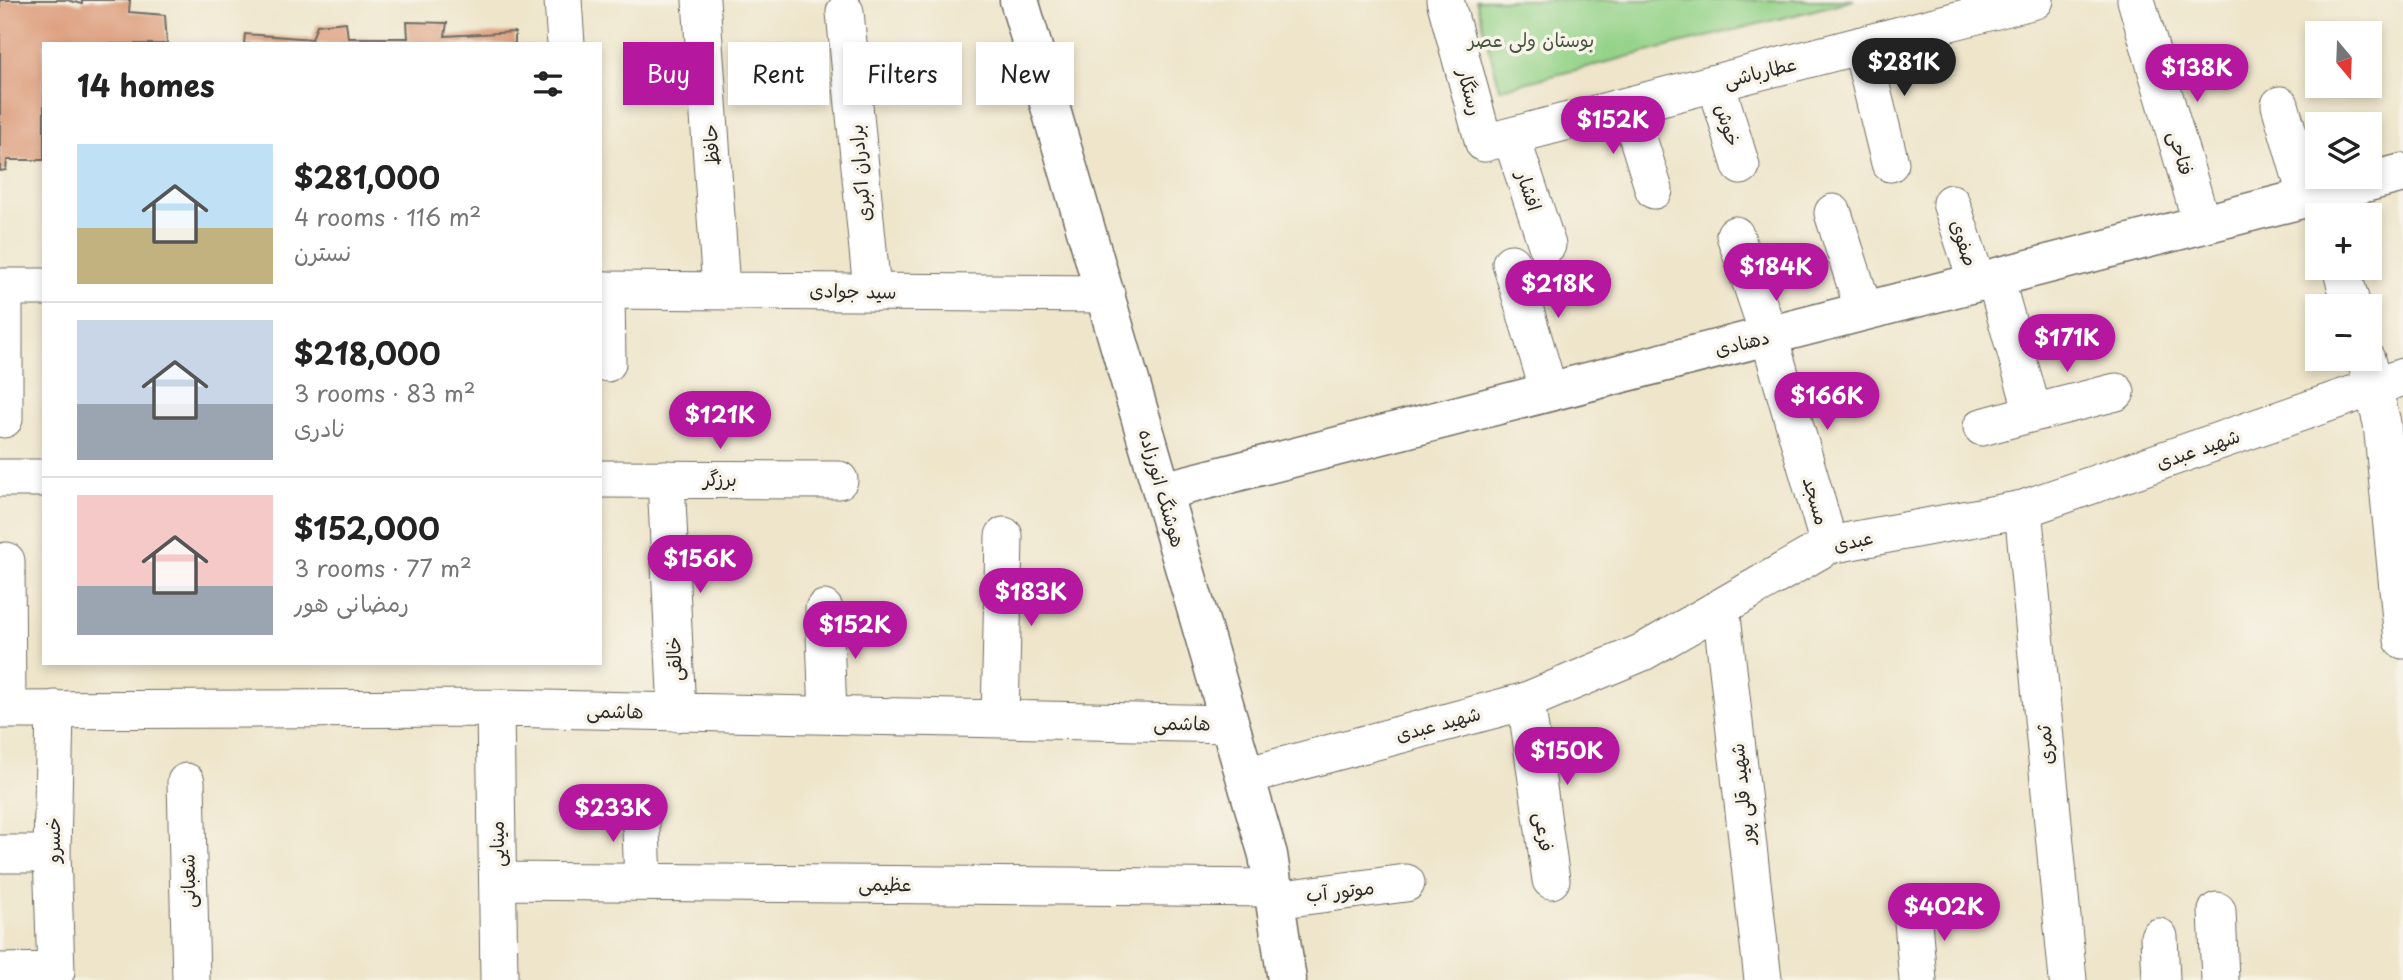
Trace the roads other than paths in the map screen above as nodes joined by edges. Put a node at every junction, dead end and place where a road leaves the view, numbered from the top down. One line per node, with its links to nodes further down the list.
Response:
1 (563, 0): 8 (street)
2 (701, 0): 28 (street, حافظ)
3 (1019, 0): 31 (main road, هوشنگ انورزاده)
4 (1445, 0): 13 (street, رستگار)
5 (2035, 0): 9 (street, عطارباشی)
6 (2136, 0): 21 (street, فتاحی)
7 (845, 12): 30 (street, برادران اکبری)
8 (566, 42)
9 (1861, 45): 10 (street, عطارباشی); 14 (street)
10 (1716, 83): 12 (street, عطارباشی); 15 (street, خوش)
11 (2280, 105): 18 (street)
12 (1628, 106): 13 (street, عطارباشی); 17 (street)
13 (1498, 140): 23 (street, افشار)
14 (1890, 163)
15 (1741, 166)
16 (2403, 173): 18 (main road, دهنادی)
17 (1654, 190)
18 (2318, 202): 21 (main road, دهنادی)
19 (1951, 203): 25 (street, صفوی)
20 (1833, 213): 32 (street)
21 (2202, 225): 25 (main road, دهنادی)
22 (1735, 235): 33 (street, مسجد)
23 (1547, 246)
24 (1511, 263): 36 (street)
25 (1986, 280): 32 (main road, دهنادی); 38 (street, صفوی)
26 (2, 287): 27 (street); 39 (street)
27 (42, 287)
28 (721, 289): 29 (street, سید جوادی); 30 (street, سید جوادی)
29 (603, 290): 34 (street)
30 (872, 291): 31 (street, سید جوادی)
31 (1106, 294): 46 (main road, هوشنگ انورزاده)
32 (1864, 312): 33 (main road, دهنادی)
33 (1769, 336): 36 (main road, دهنادی); 49 (street, مسجد)
34 (607, 363)
35 (2381, 375): 47 (street, شهید عبدی); 53 (street)
36 (1549, 392): 46 (main road, دهنادی)
37 (2116, 392): 38 (street)
38 (2033, 413): 40 (street)
39 (4, 419)
40 (1982, 426)
41 (0, 478): 42 (street)
42 (42, 478)
43 (602, 479): 44 (street, برزگر)
44 (666, 479): 45 (street, برزگر); 58 (street, خالقی)
45 (839, 480)
46 (1163, 491): 61 (main road, هوشنگ انورزاده)
47 (2023, 509): 49 (street, عبدی); 81 (street, ثمری)
48 (1004, 536): 60 (street)
49 (1829, 544): 52 (street, عبدی)
50 (6, 561): 57 (street)
51 (824, 609): 59 (street)
52 (1711, 613): 54 (street, شهید عبدی); 79 (street, شهید قلی پور)
53 (2403, 640)
54 (1526, 701): 62 (street, شهید عبدی); 67 (street, فرعی)
55 (495, 708): 56 (street, هاشمی); 58 (street, هاشمی); 68 (street, مینایی)
56 (55, 709): 57 (street, هاشمی); 66 (street, خسرو)
57 (4, 710)
58 (677, 713): 59 (street, هاشمی)
59 (828, 715): 60 (street, هاشمی)
60 (1000, 719): 61 (street, هاشمی)
61 (1230, 724): 62 (main road, هوشنگ انورزاده)
62 (1245, 776): 71 (main road, هوشنگ انورزاده)
63 (186, 782): 76 (street, شعبانی)
64 (640, 803): 69 (street)
65 (0, 854): 66 (street)
66 (52, 854): 75 (street, خسرو)
67 (1551, 880)
68 (498, 881): 69 (street, عظیمی); 77 (street, مینایی)
69 (643, 882): 71 (street, عظیمی)
70 (1406, 883): 71 (street, موتور آب)
71 (1274, 894): 78 (main road, هوشنگ انورزاده)
72 (1912, 910): 80 (street)
73 (2217, 911): 83 (street)
74 (2159, 937): 82 (street)
75 (0, 972)
76 (191, 980)
77 (499, 980)
78 (1287, 980)
79 (1763, 980)
80 (1918, 980)
81 (2068, 980)
82 (2161, 980)
83 (2220, 980)

